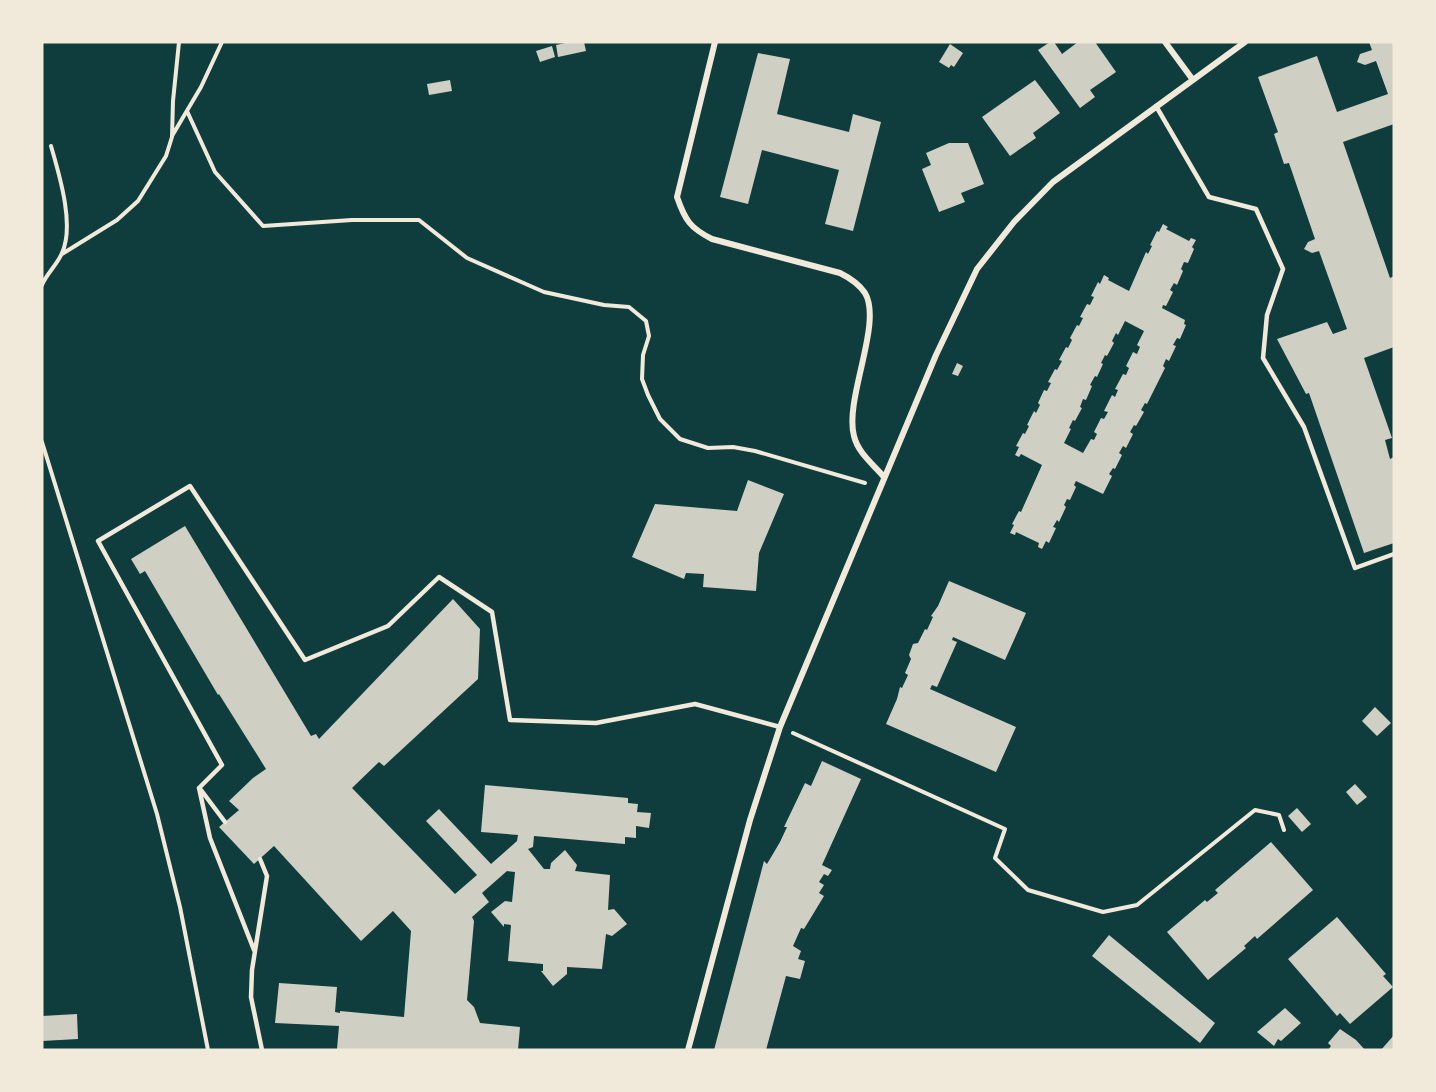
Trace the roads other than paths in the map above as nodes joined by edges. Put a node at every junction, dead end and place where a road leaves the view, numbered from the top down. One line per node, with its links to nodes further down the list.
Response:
1 (715, 42): 6 (street)
2 (1165, 42): 4 (street)
3 (1245, 42): 4 (street)
4 (1193, 80): 5 (street)
5 (1156, 106): 6 (street); 7 (lane)
6 (884, 477): 8 (street)
7 (1394, 554)
8 (780, 727): 9 (lane); 14 (street)
9 (199, 788): 10 (lane); 12 (lane)
10 (225, 822)
11 (260, 859): 12 (lane)
12 (255, 952): 13 (lane)
13 (262, 1050)
14 (688, 1050)

